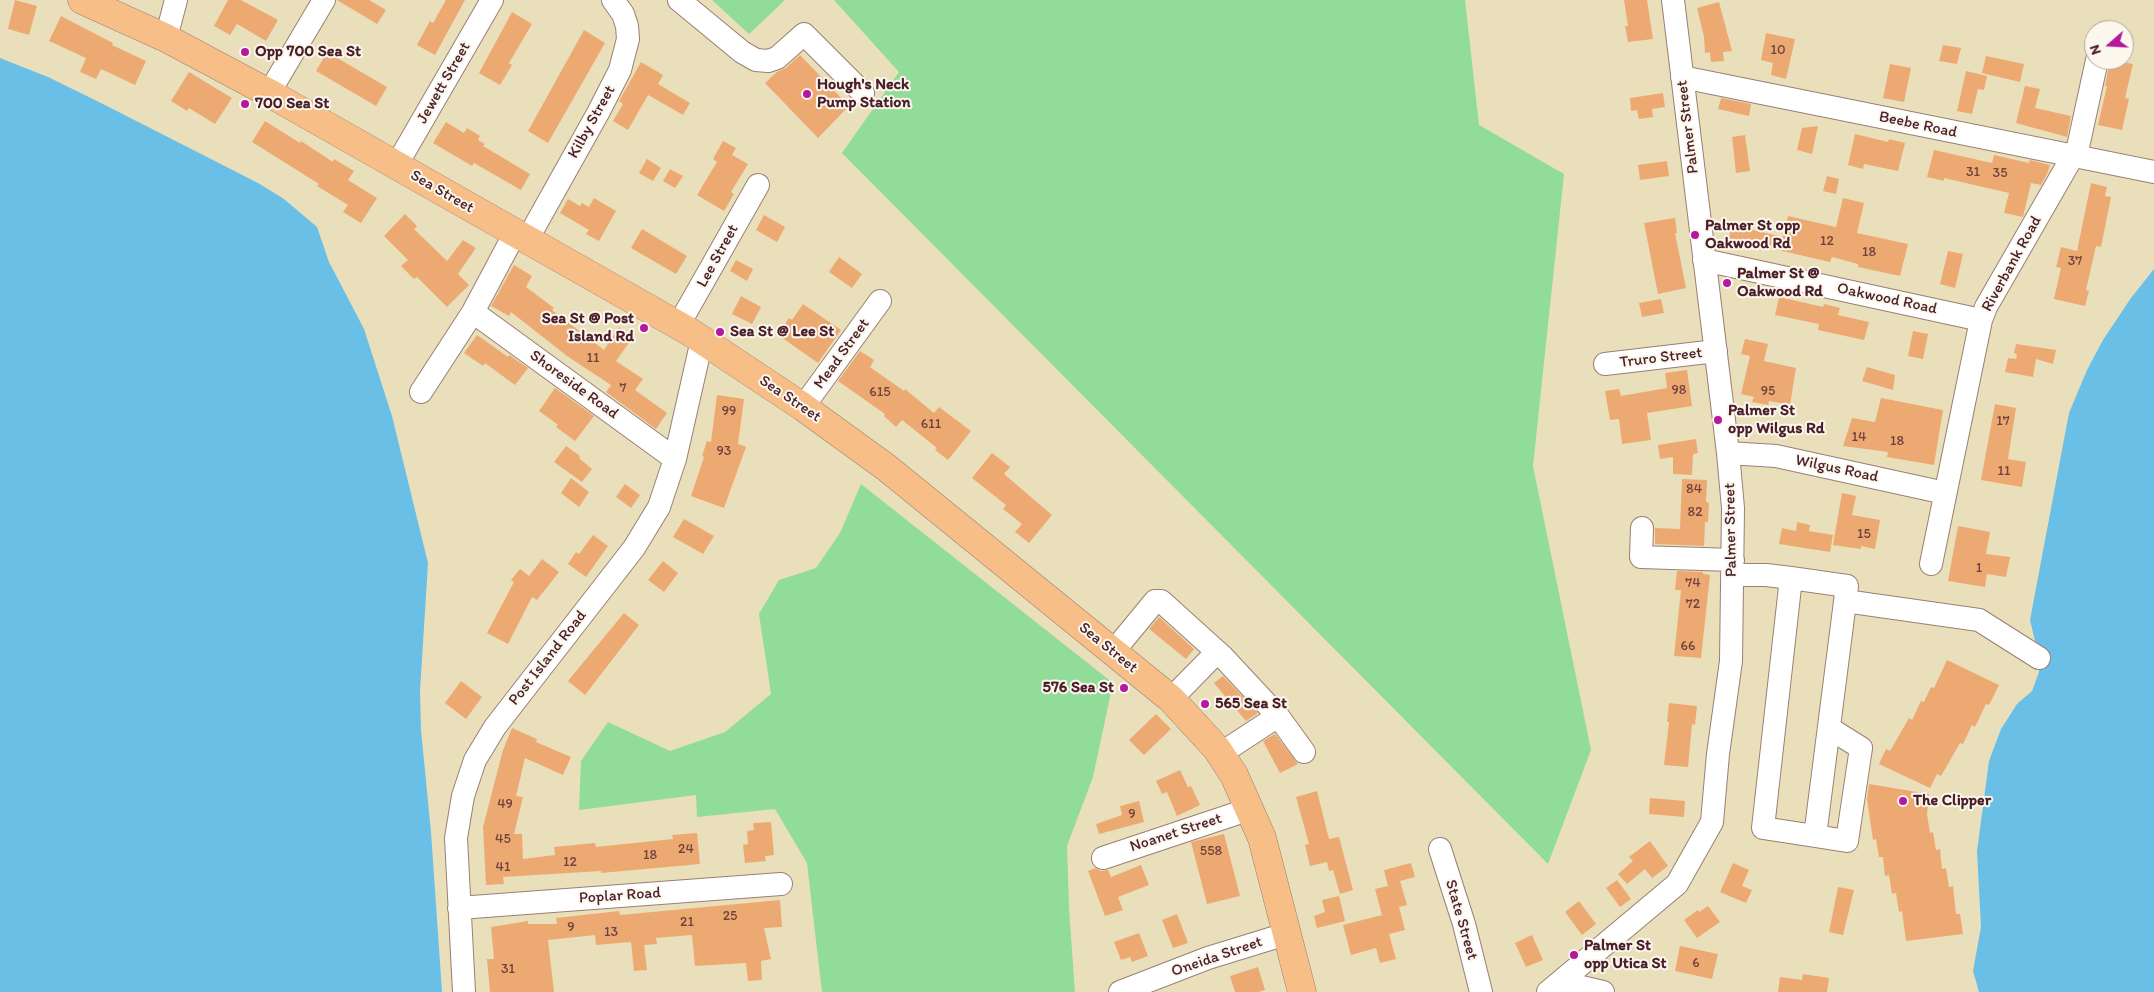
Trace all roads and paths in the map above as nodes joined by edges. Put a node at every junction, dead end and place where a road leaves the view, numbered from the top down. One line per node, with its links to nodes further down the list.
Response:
1 (82, 0): 8 (main road, Sea Street)
2 (176, 0): 8 (street)
3 (324, 0): 11 (street)
4 (492, 0): 14 (street, Jewett Street)
5 (613, 0): 17 (street, Kilby Street)
6 (679, 0): 12 (street)
7 (1673, 0): 10 (street, Palmer Street)
8 (166, 38): 11 (main road, Sea Street)
9 (2095, 70): 13 (street, Riverbank Road)
10 (1682, 77): 13 (street, Beebe Road); 18 (street, Palmer Street)
11 (269, 92): 14 (main road, Sea Street)
12 (863, 93)
13 (2072, 157): 15 (street, Beebe Road); 21 (street, Riverbank Road)
14 (396, 166): 17 (main road, Sea Street)
15 (2154, 172)
16 (758, 185): 22 (street, Lee Street)
17 (521, 236): 20 (street); 22 (main road, Sea Street)
18 (1704, 260): 21 (street, Oakwood Road); 24 (street, Palmer Street)
19 (880, 301): 27 (street, Mead Street)
20 (473, 312): 26 (street); 29 (street, Shoreside Road)
21 (1981, 320): 30 (street, Riverbank Road)
22 (678, 326): 23 (main road, Sea Street)
23 (702, 340): 27 (main road, Sea Street); 29 (street, Post Island Road)
24 (1716, 351): 25 (street, Truro Street); 28 (street, Palmer Street)
25 (1606, 364)
26 (421, 392)
27 (803, 407): 36 (main road, Sea Street)
28 (1728, 453): 30 (street, Wilgus Road); 33 (street, Palmer Street)
29 (675, 459): 49 (street, Post Island Road)
30 (1945, 493): 32 (street, Riverbank Road)
31 (1642, 528): 33 (street)
32 (1931, 564)
33 (1733, 568): 34 (street); 51 (street, Palmer Street)
34 (1791, 578): 35 (street); 45 (street)
35 (1845, 600): 38 (street); 41 (street)
36 (1113, 652): 37 (street); 39 (main road, Sea Street)
37 (1217, 652): 39 (street); 40 (street)
38 (2039, 658)
39 (1171, 699): 43 (main road, Sea Street)
40 (1278, 716): 42 (street); 43 (street)
41 (1828, 728): 45 (street); 45 (street)
42 (1304, 752)
43 (1220, 754): 44 (main road, Sea Street)
44 (1250, 809): 47 (street, Noanet Street); 50 (main road, Sea Street)
45 (1815, 836)
46 (1440, 848): 55 (street, State Street)
47 (1103, 858)
48 (781, 884): 49 (street, Poplar Road)
49 (459, 908): 52 (street, Post Island Road)
50 (1286, 934): 53 (street, Oneida Street); 54 (main road, Sea Street)
51 (1554, 987): 56 (street)
52 (464, 992)
53 (1120, 992)
54 (1302, 992)
55 (1481, 992)
56 (1603, 992)

